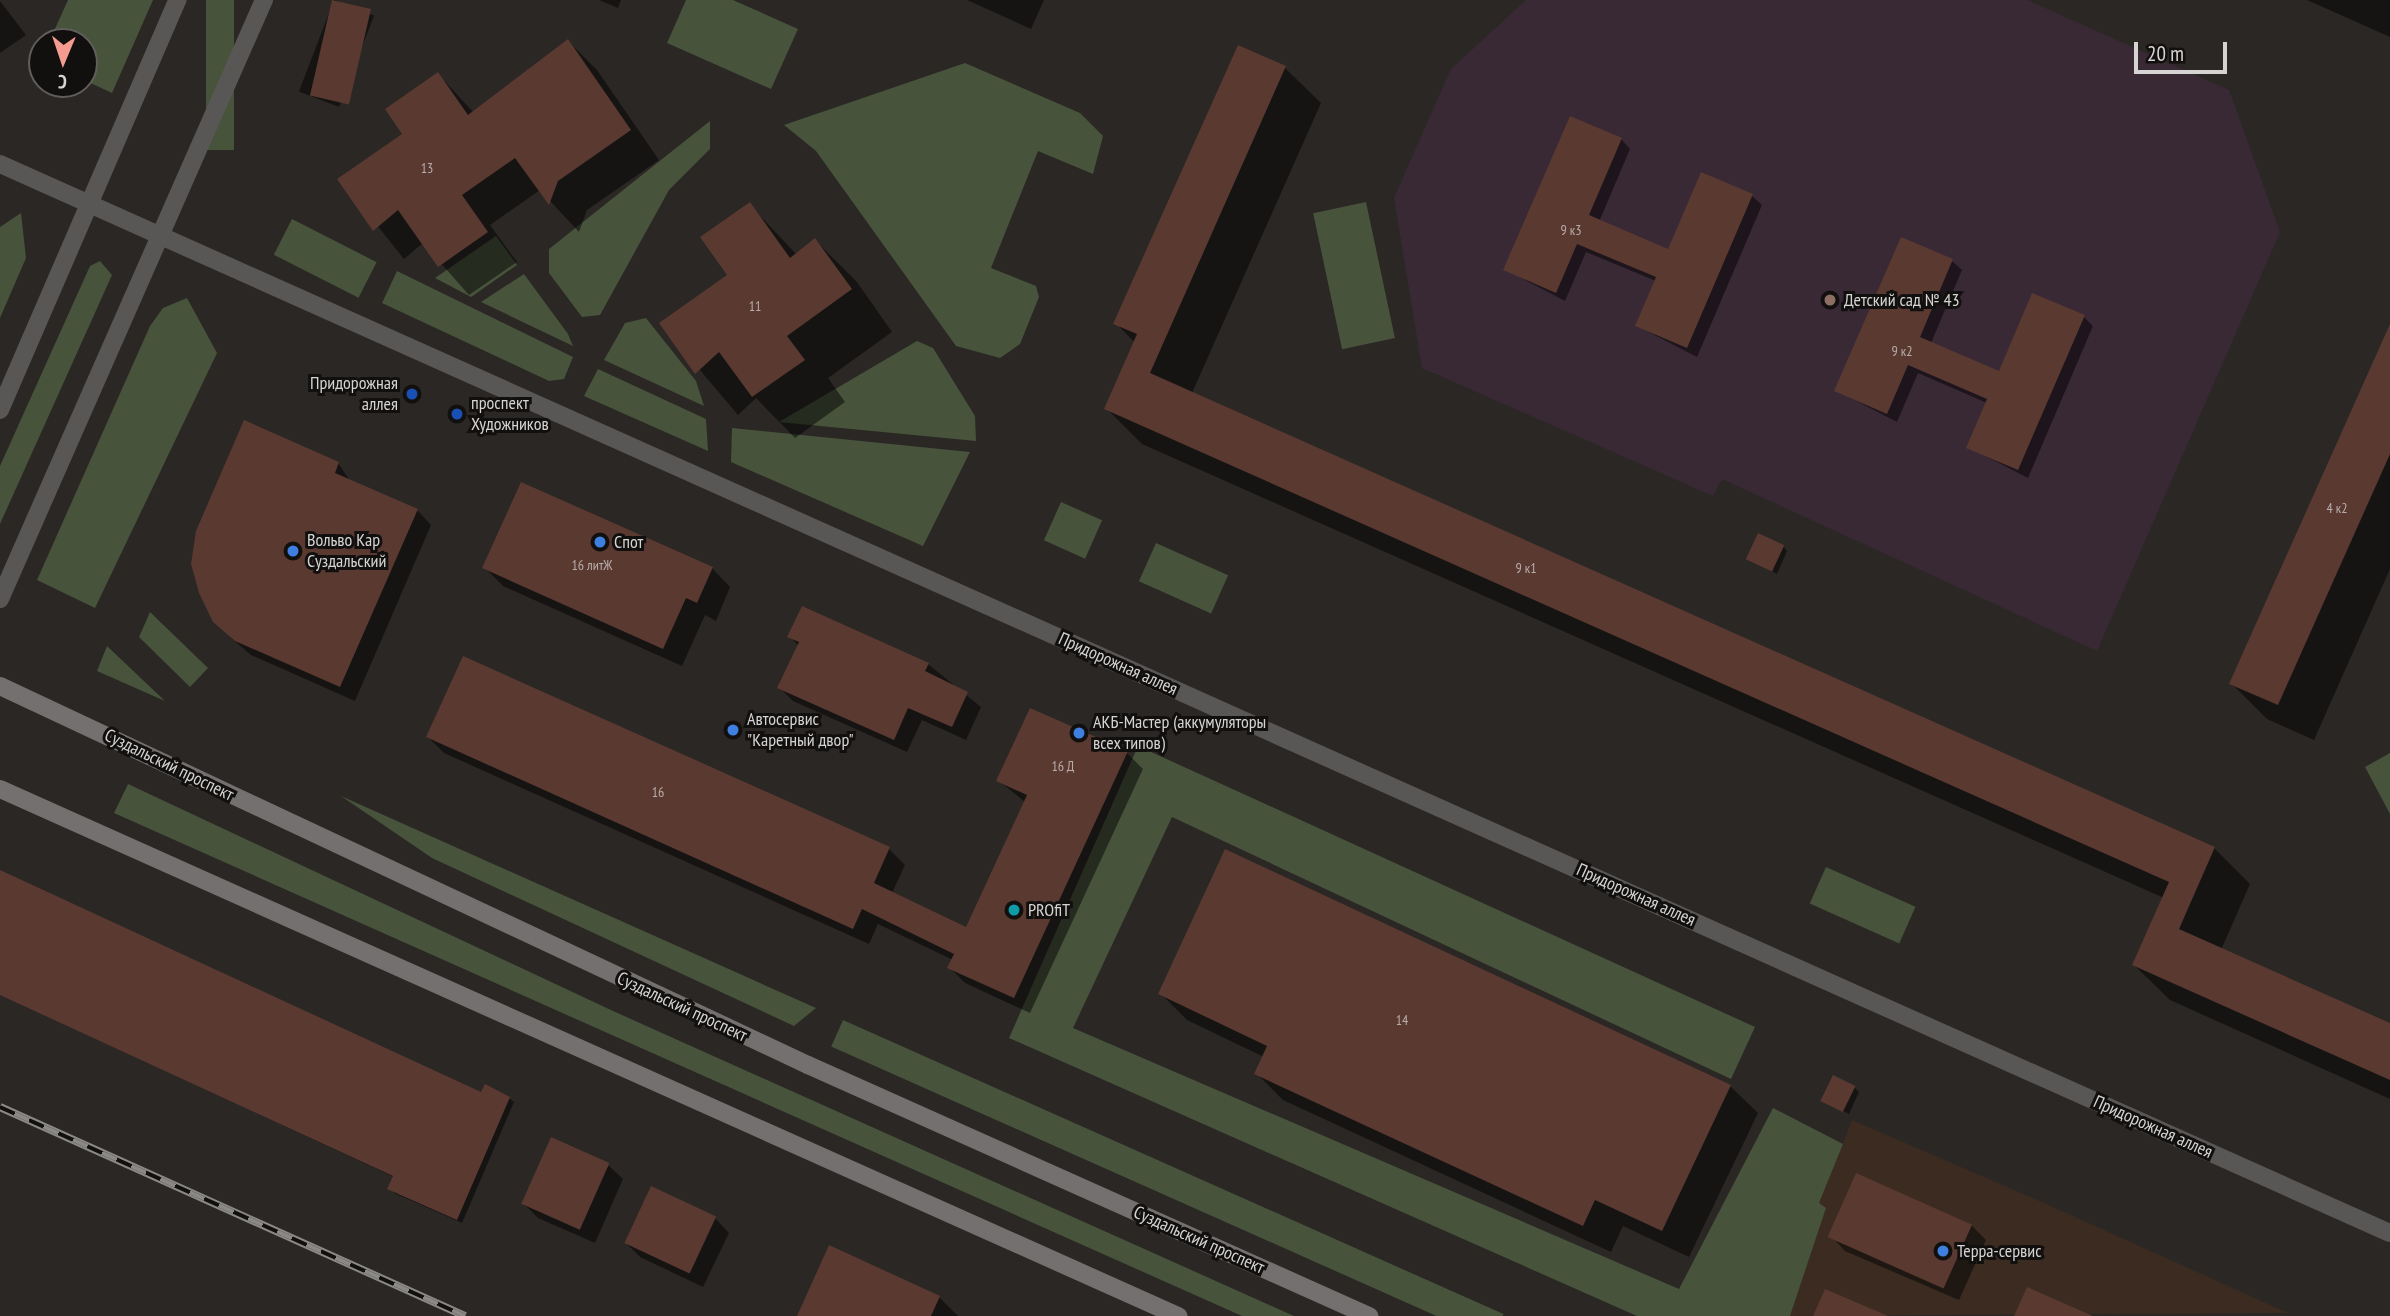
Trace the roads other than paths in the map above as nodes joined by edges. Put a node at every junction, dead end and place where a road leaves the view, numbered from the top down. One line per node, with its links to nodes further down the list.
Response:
1 (177, 0): 4 (street)
2 (264, 0): 5 (street)
3 (0, 164): 4 (street, Придорожная аллея)
4 (87, 203): 5 (street, Придорожная аллея); 6 (street)
5 (160, 235): 7 (street); 10 (street, Придорожная аллея)
6 (0, 410)
7 (0, 599)
8 (0, 686): 12 (main road, Суздальский проспект)
9 (0, 789): 11 (main road)
10 (2390, 1233)
11 (1178, 1316)
12 (1369, 1316)

